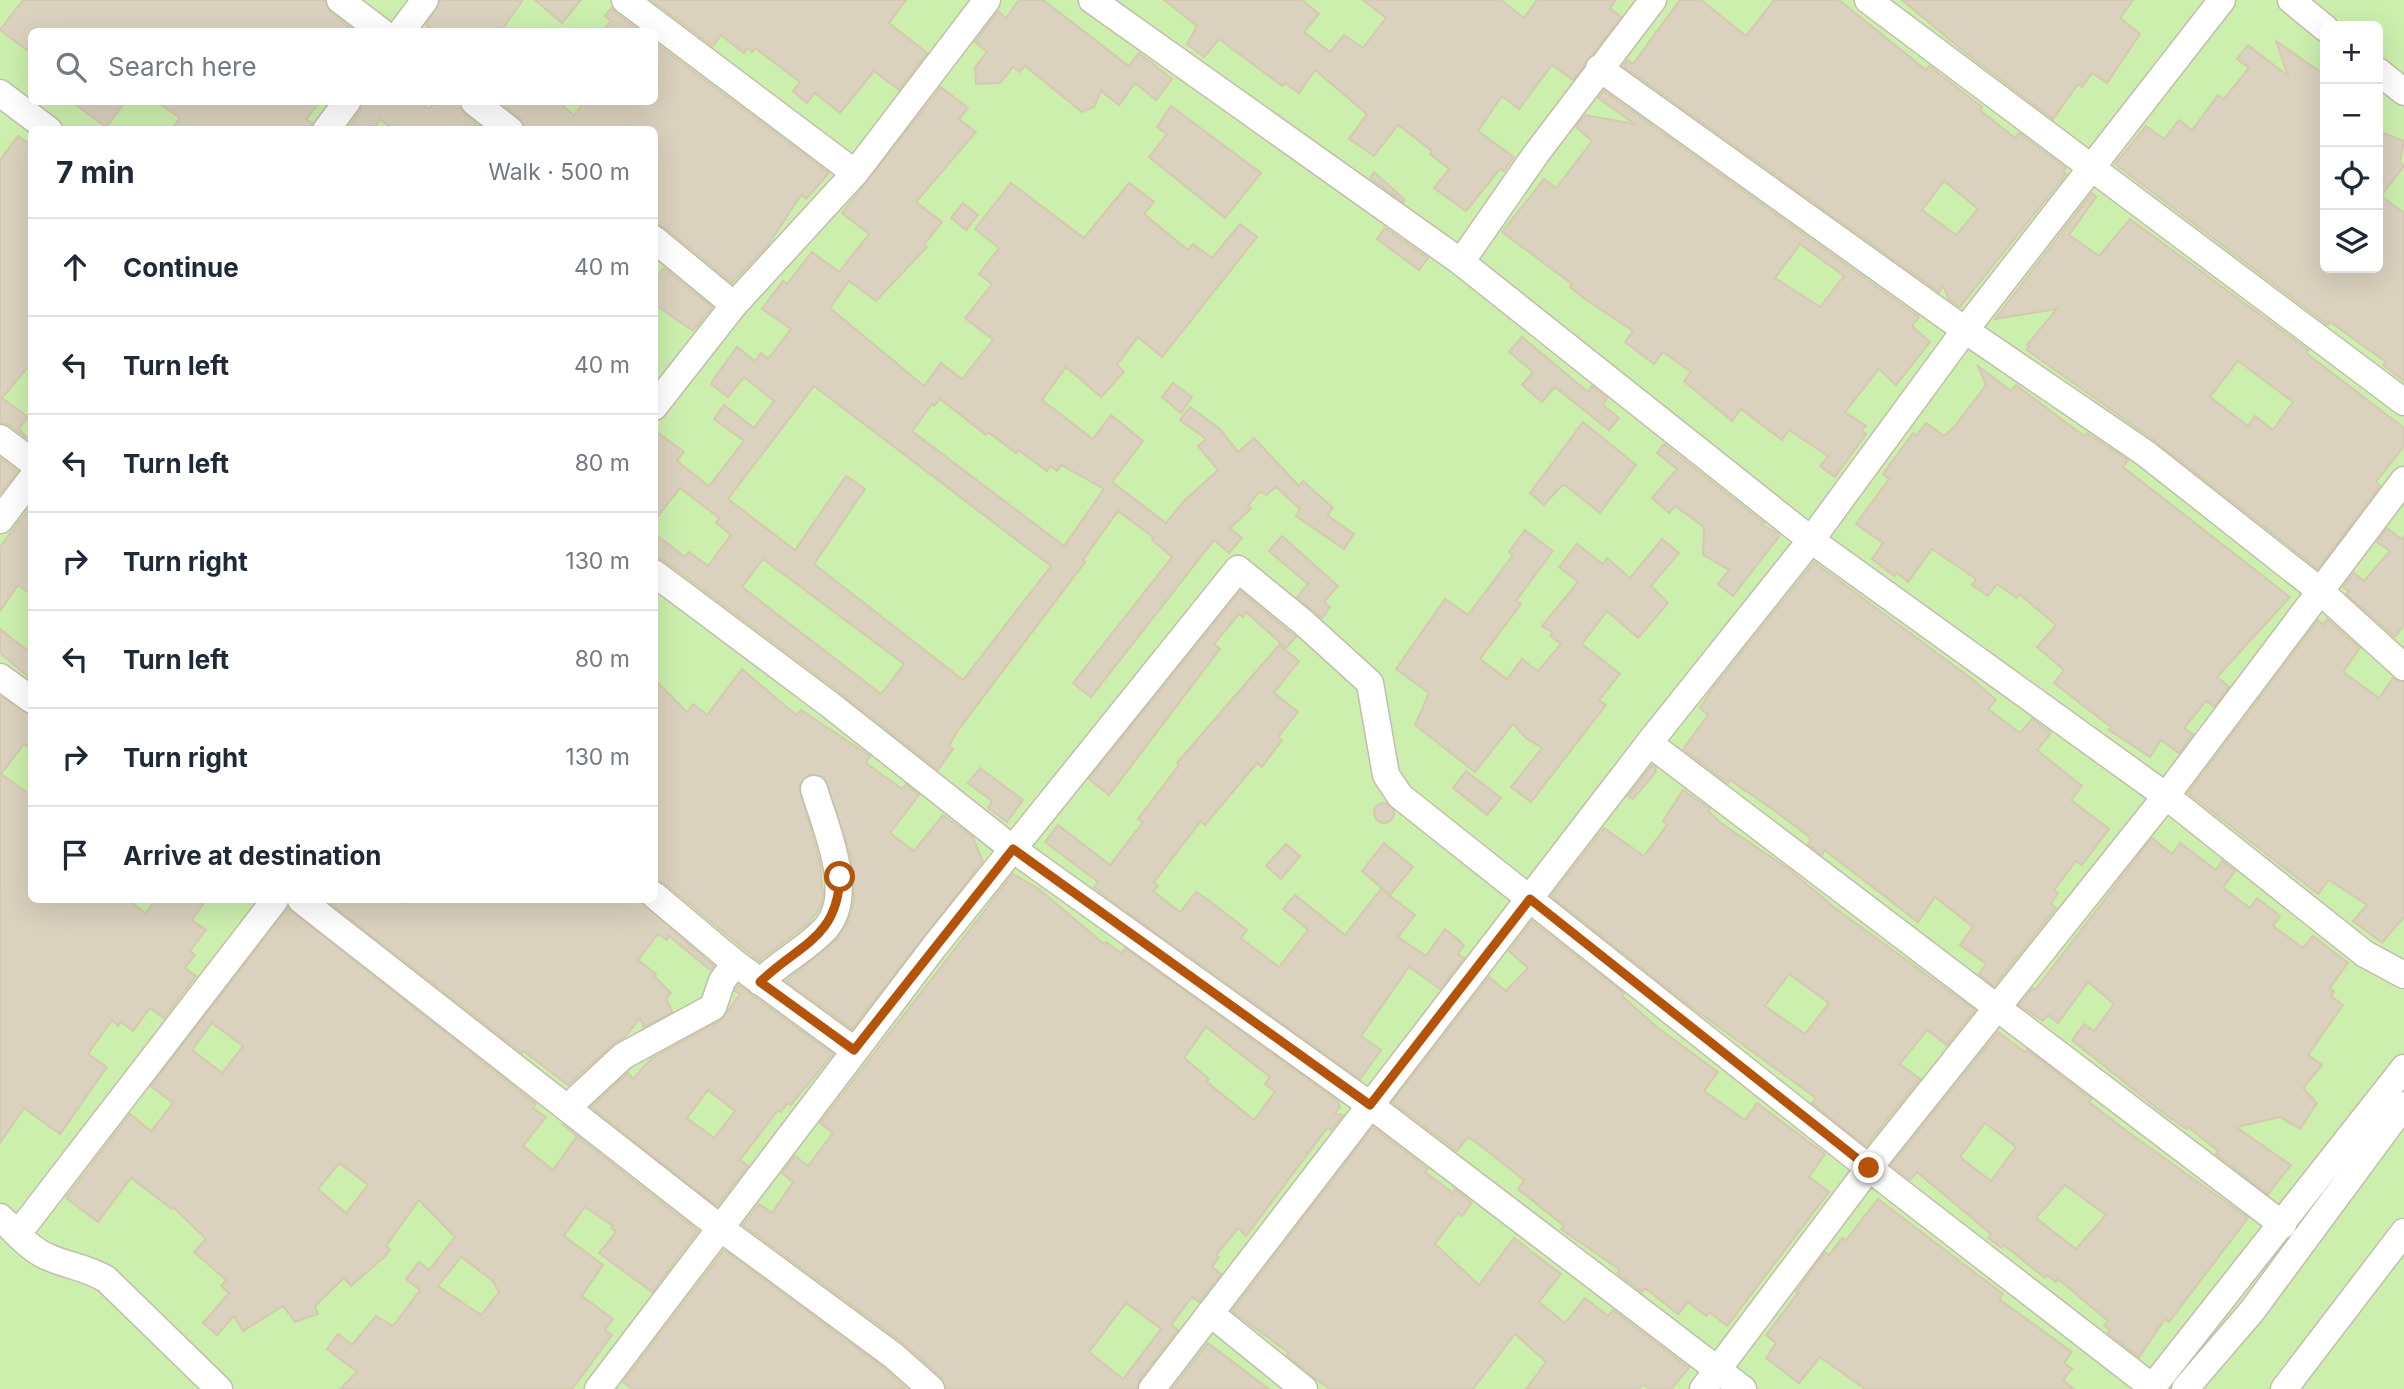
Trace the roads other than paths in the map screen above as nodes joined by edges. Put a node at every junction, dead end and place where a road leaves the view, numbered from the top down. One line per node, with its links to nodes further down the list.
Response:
1 (340, 0): 11 (street)
2 (425, 0): 12 (street)
3 (625, 0): 23 (street)
4 (987, 0): 23 (street)
5 (1093, 0): 25 (street)
6 (1653, 0): 13 (street)
7 (1868, 0): 22 (street)
8 (2222, 0): 22 (street)
9 (2291, 0): 10 (street)
10 (2320, 24)
11 (377, 28)
12 (404, 28)
13 (1599, 68): 25 (street); 27 (street)
14 (2383, 75): 15 (street)
15 (2404, 92)
16 (0, 93): 19 (street)
17 (345, 105): 20 (street)
18 (478, 105): 21 (street)
19 (44, 126)
20 (329, 126)
21 (505, 126)
22 (2092, 169): 27 (street); 29 (street)
23 (855, 173): 26 (street)
24 (658, 242): 26 (street)
25 (1461, 262): 35 (street)
26 (734, 305): 28 (street)
27 (1965, 330): 35 (street); 37 (street)
28 (658, 402)
29 (2404, 402)
30 (0, 438): 31 (street)
31 (28, 459)
32 (2404, 480): 37 (street)
33 (28, 483): 34 (street)
34 (0, 520)
35 (1811, 540): 41 (street); 43 (street)
36 (658, 576): 44 (street)
37 (2319, 590): 38 (street); 43 (street)
38 (2404, 667)
39 (0, 677): 40 (street)
40 (28, 697)
41 (1649, 743): 46 (street); 52 (street)
42 (814, 789): 51 (street)
43 (2166, 796): 50 (street); 52 (street)
44 (1013, 849): 46 (street); 53 (street); 55 (street)
45 (658, 898): 49 (street)
46 (1530, 899): 55 (street); 58 (street)
47 (273, 903): 60 (street)
48 (305, 903): 57 (street)
49 (735, 963): 51 (street); 57 (street)
50 (2404, 975)
51 (760, 982): 53 (street)
52 (1997, 1009): 58 (street); 61 (street)
53 (854, 1050): 62 (street)
54 (2404, 1068): 61 (street)
55 (1370, 1105): 64 (street); 65 (street)
56 (2404, 1105): 73 (street)
57 (567, 1108): 62 (street)
58 (1869, 1168): 65 (street); 66 (street)
59 (0, 1217): 67 (street)
60 (27, 1222)
61 (2283, 1225): 66 (street)
62 (719, 1227): 68 (street); 69 (street)
63 (2404, 1232): 74 (street)
64 (1210, 1313): 70 (street); 71 (street)
65 (1710, 1380): 72 (street)
66 (2152, 1388)
67 (219, 1389)
68 (598, 1389)
69 (931, 1389)
70 (1152, 1389)
71 (1304, 1389)
72 (1743, 1389)
73 (2185, 1389)
74 (2284, 1389)

